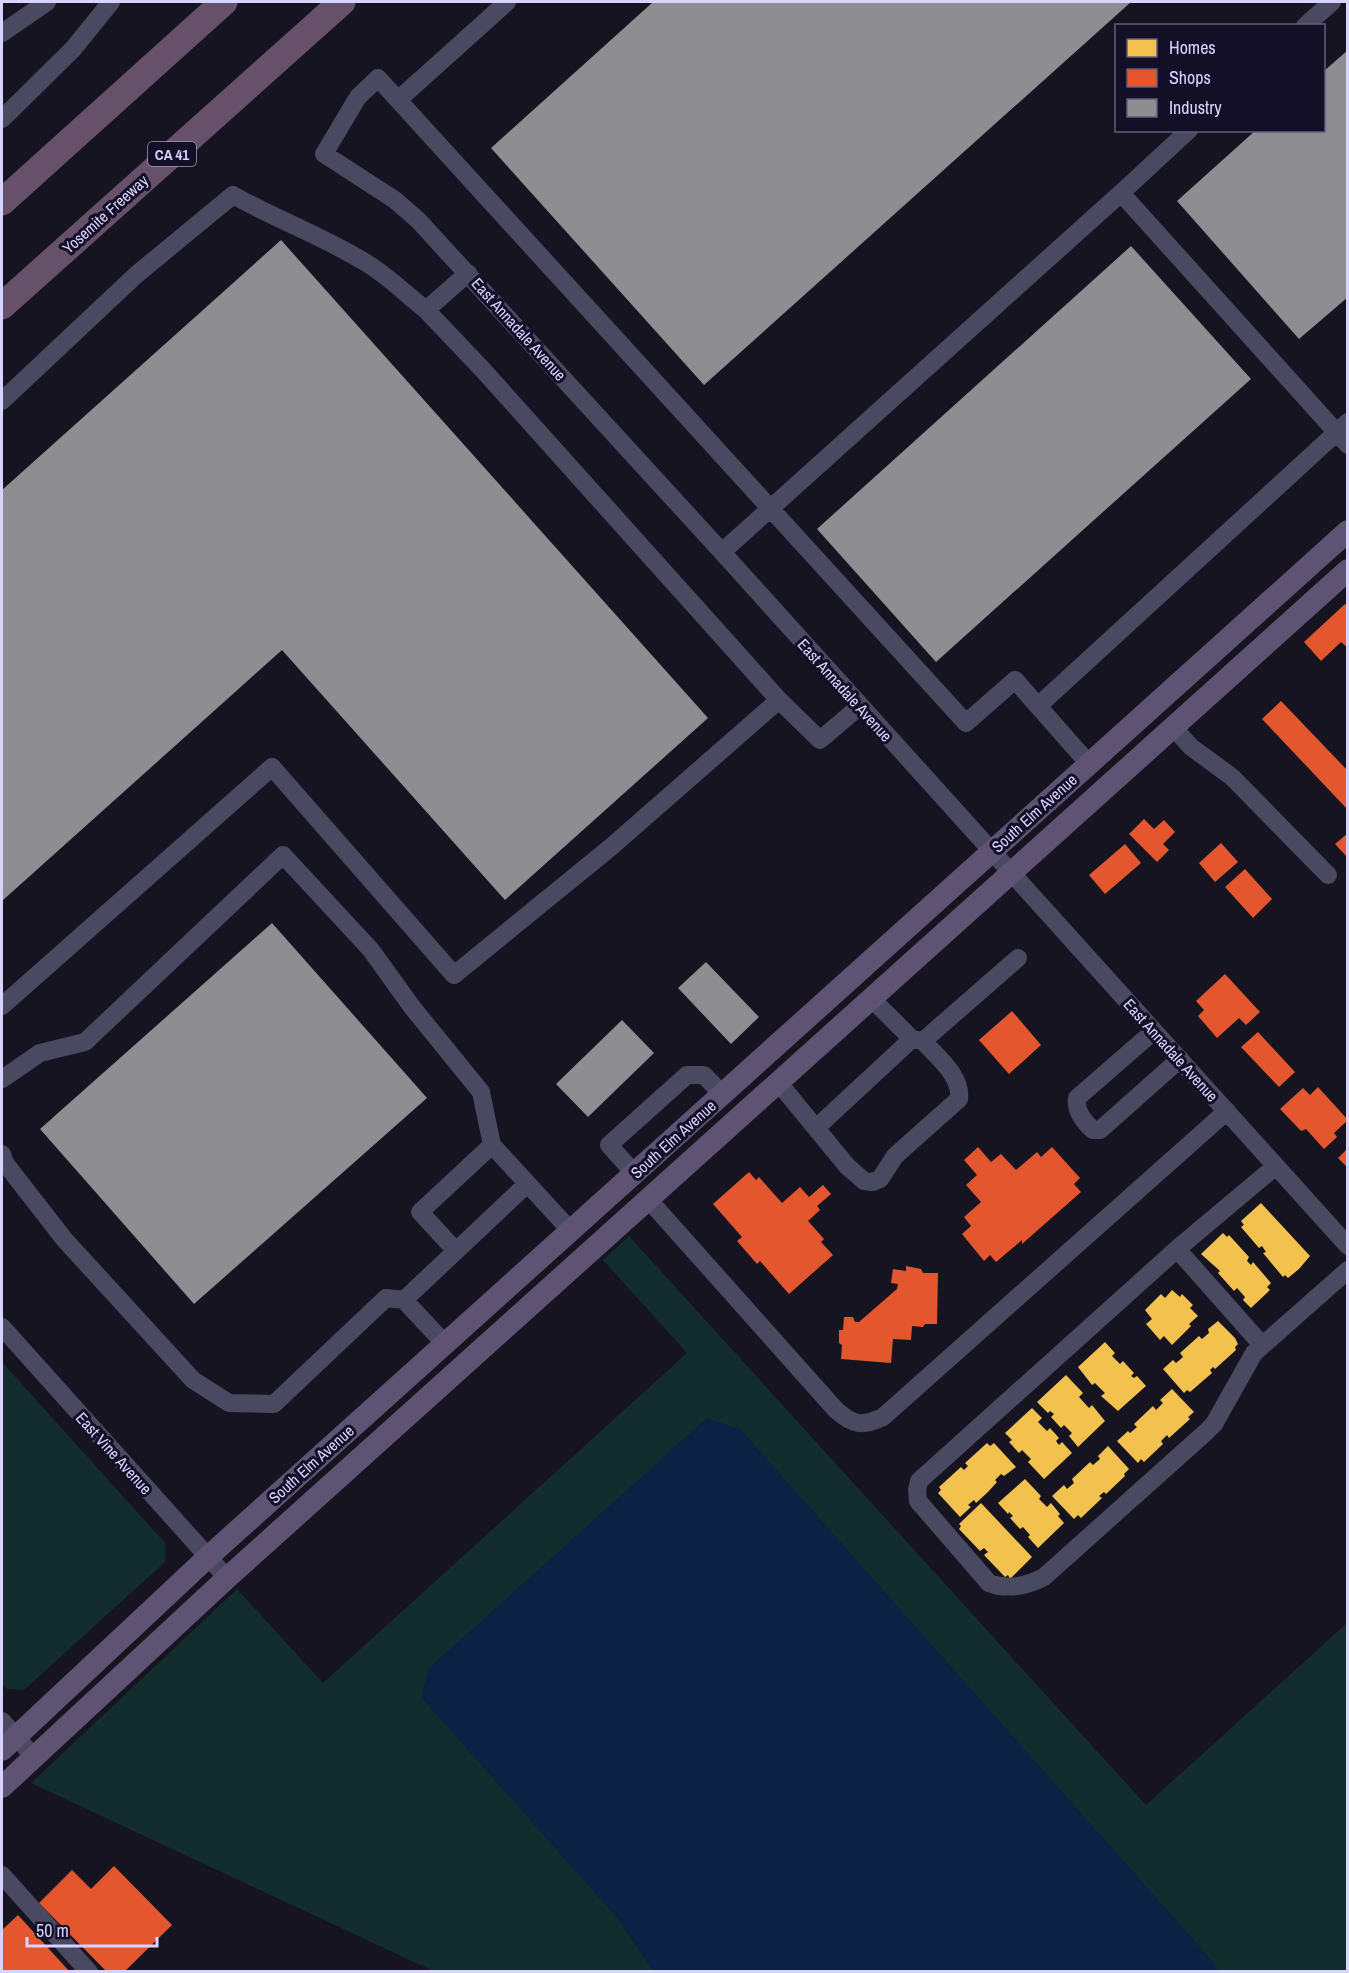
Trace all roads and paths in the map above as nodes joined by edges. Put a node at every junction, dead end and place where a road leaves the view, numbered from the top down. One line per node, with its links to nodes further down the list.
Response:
1 (47, 2): 8 (street)
2 (111, 2): 10 (street)
3 (224, 2): 13 (highway)
4 (342, 2): 15 (highway, Yosemite Freeway / CA 41)
5 (507, 2): 9 (street)
6 (1332, 2): 7 (street)
7 (1307, 24)
8 (2, 33)
9 (398, 100): 14 (street, East Annadale Avenue); 19 (street)
10 (2, 119)
11 (1187, 132): 12 (street)
12 (1121, 193): 18 (street); 19 (street)
13 (2, 202)
14 (468, 273): 16 (street); 21 (street, East Annadale Avenue)
15 (2, 306)
16 (426, 310): 17 (street); 23 (street)
17 (2, 401)
18 (1344, 433): 25 (street)
19 (771, 508): 21 (street); 25 (street)
20 (1347, 531): 27 (main road, South Elm Avenue)
21 (722, 552): 24 (street, East Annadale Avenue)
22 (1347, 570): 26 (main road, South Elm Avenue)
23 (779, 700): 24 (street); 33 (street)
24 (860, 706): 28 (street, East Annadale Avenue)
25 (1038, 706): 27 (street)
26 (1173, 727): 29 (main road, South Elm Avenue); 30 (street)
27 (1089, 764): 28 (main road, South Elm Avenue)
28 (991, 852): 29 (street, East Annadale Avenue); 39 (main road, South Elm Avenue)
29 (1010, 873): 32 (main road, South Elm Avenue); 34 (street, East Annadale Avenue)
30 (1328, 875)
31 (1018, 958): 35 (street)
32 (871, 998): 35 (street); 38 (main road, South Elm Avenue)
33 (2, 1006)
34 (1154, 1031): 36 (street, East Annadale Avenue); 36 (street)
35 (917, 1040): 41 (street); 41 (street)
36 (1180, 1059): 40 (street, East Annadale Avenue)
37 (2, 1079): 42 (street)
38 (778, 1082): 41 (street); 47 (main road, South Elm Avenue)
39 (722, 1094): 45 (main road, South Elm Avenue); 45 (street)
40 (1227, 1111): 44 (street, East Annadale Avenue); 47 (street)
41 (816, 1128)
42 (492, 1145): 46 (street); 51 (street)
43 (2, 1154): 53 (street)
44 (1276, 1166): 49 (street, East Annadale Avenue); 50 (street)
45 (634, 1173): 48 (main road, South Elm Avenue)
46 (527, 1184): 48 (street); 51 (street)
47 (648, 1199): 58 (main road, South Elm Avenue)
48 (571, 1231): 55 (main road, South Elm Avenue)
49 (1347, 1246)
50 (1177, 1249): 56 (street); 56 (street)
51 (456, 1251): 53 (street)
52 (1347, 1270): 56 (street)
53 (404, 1300): 55 (street)
54 (2, 1327): 57 (street, East Vine Avenue)
55 (445, 1344): 57 (main road, South Elm Avenue)
56 (1262, 1345)
57 (208, 1557): 58 (street, East Vine Avenue); 59 (main road, South Elm Avenue)
58 (227, 1578): 60 (main road, South Elm Avenue)
59 (6, 1736): 60 (street)
60 (34, 1757): 61 (main road, South Elm Avenue)
61 (2, 1787)
62 (2, 1877): 63 (street)
63 (89, 1971)

